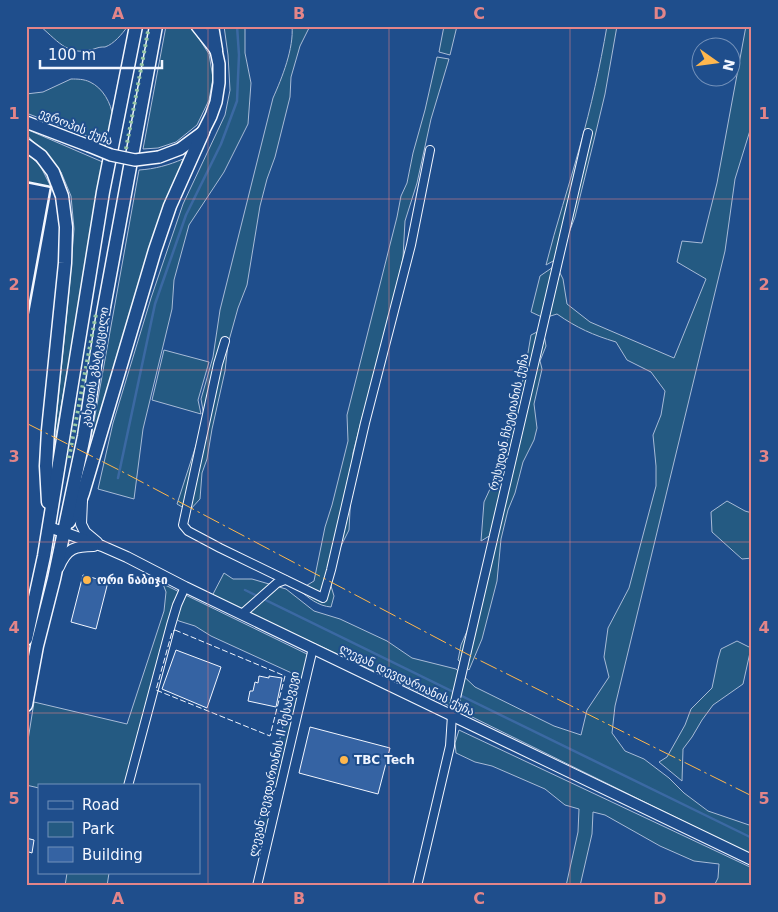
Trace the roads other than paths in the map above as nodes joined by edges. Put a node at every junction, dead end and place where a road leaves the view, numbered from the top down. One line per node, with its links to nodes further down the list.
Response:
1 (136, 26): 13 (highway, კახეთის გზატკეცილი)
2 (156, 26): 14 (highway, კახეთის გზატკეცილი)
3 (197, 26): 5 (main road)
4 (212, 26): 5 (highway)
5 (216, 50): 7 (main road, ევროპის ქუჩა)
6 (26, 122): 7 (main road, ევროპის ქუჩა, bridge)
7 (202, 132): 12 (highway)
8 (588, 134): 23 (street, რუსუდან ჩხეტიანის ქუჩა)
9 (26, 145): 13 (highway)
10 (430, 150): 17 (street)
11 (226, 341): 17 (street)
12 (83, 493): 14 (highway); 15 (main road)
13 (49, 527): 14 (main road, ლევან დევდარიანის ქუჩა); 20 (highway, კახეთის გზატკეცილი)
14 (64, 532): 15 (main road, ლევან დევდარიანის ქუჩა); 16 (highway, კახეთის გზატკეცილი)
15 (102, 546): 16 (main road); 18 (main road, ლევან დევდარიანის ქუჩა)
16 (54, 579): 22 (highway, კახეთის გზატკეცილი)
17 (285, 580): 19 (street)
18 (186, 587): 19 (main road, ლევან დევდარიანის ქუჩა); 24 (street)
19 (242, 614): 21 (main road, ლევან დევდარიანის ქუჩა)
20 (26, 639)
21 (313, 648): 23 (main road, ლევან დევდარიანის ქუჩა); 26 (street, ლევან დევდარიანის II შესახვევი)
22 (26, 706)
23 (452, 715): 25 (main road, ლევან დევდარიანის ქუჩა); 27 (street, რუსუდან ჩხეტიანის ქუჩა)
24 (129, 784)
25 (752, 860)
26 (257, 886)
27 (417, 886)

